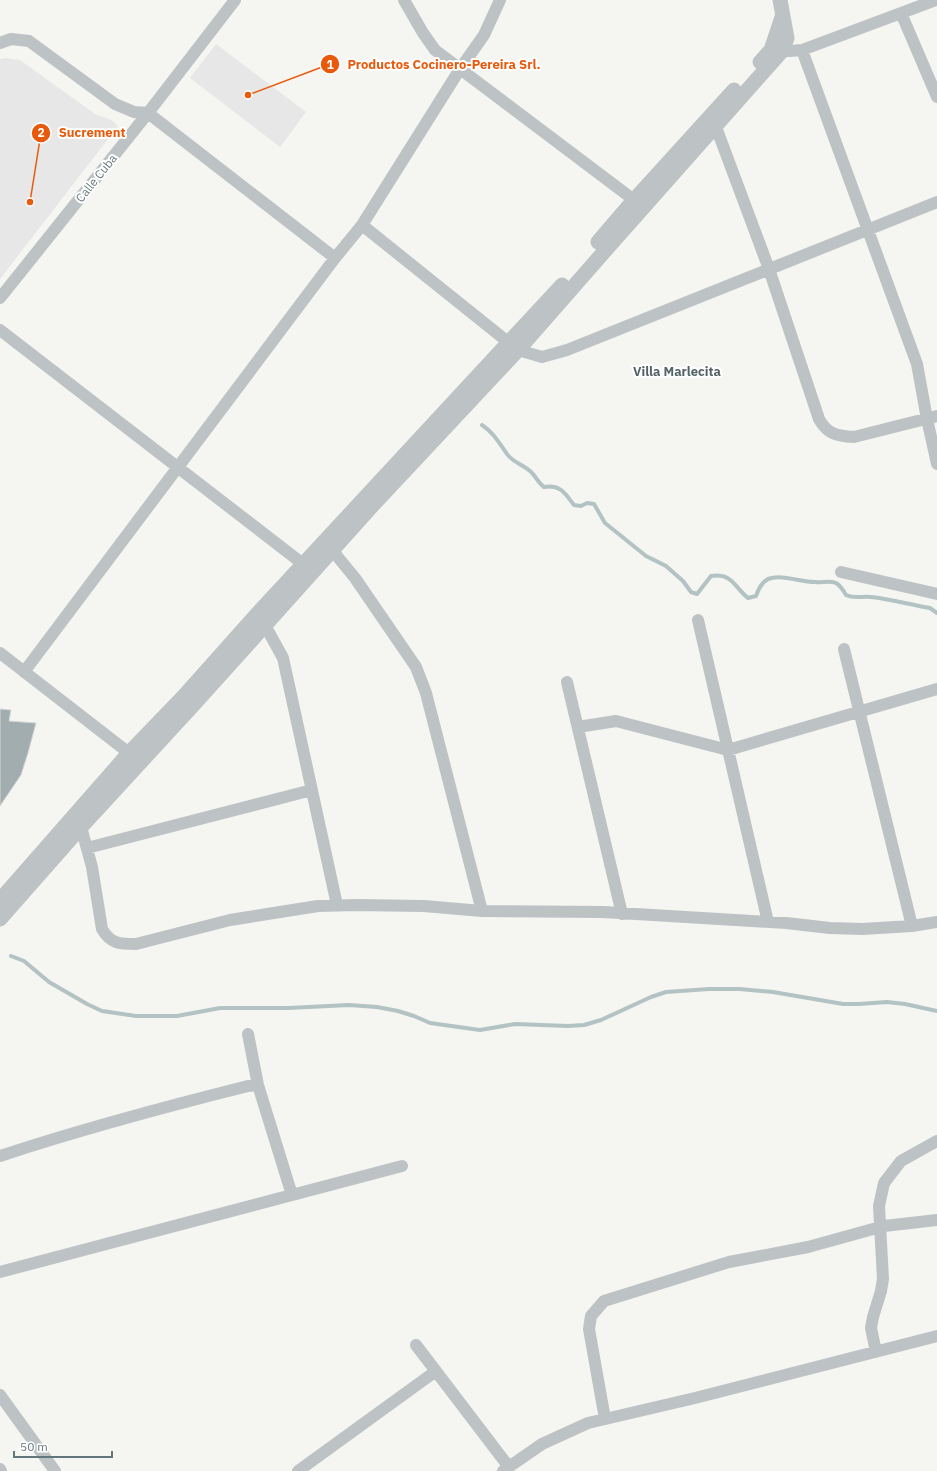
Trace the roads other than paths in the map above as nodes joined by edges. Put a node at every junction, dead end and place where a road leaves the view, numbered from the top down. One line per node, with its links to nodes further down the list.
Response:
1 (235, 0): 12 (street, Calle Cuba)
2 (404, 0): 10 (street)
3 (500, 0): 10 (street)
4 (936, 0): 6 (street)
5 (782, 6): 8 (street)
6 (900, 13): 9 (street); 11 (street)
7 (0, 42): 12 (street)
8 (776, 50): 9 (street); 13 (street)
9 (802, 50): 17 (street)
10 (460, 69): 14 (street); 16 (street)
11 (937, 97)
12 (148, 113): 18 (street); 20 (street, Calle Cuba)
13 (714, 121): 14 (street); 19 (street); 22 (street)
14 (634, 200): 22 (street)
15 (937, 202): 17 (street)
16 (362, 225): 18 (street); 22 (street)
17 (868, 230): 19 (street); 23 (street)
18 (335, 258): 25 (street)
19 (769, 269): 22 (street); 23 (street)
20 (0, 298)
21 (0, 330): 25 (street)
22 (513, 347): 26 (street); 27 (street)
23 (932, 417): 24 (street)
24 (937, 464)
25 (178, 466): 27 (street); 34 (street)
26 (332, 550): 30 (street); 46 (street)
27 (303, 564): 30 (street)
28 (841, 572): 29 (street)
29 (937, 594)
30 (261, 619): 40 (street); 41 (street); 42 (street)
31 (698, 620): 39 (street)
32 (844, 649): 37 (street)
33 (0, 653): 34 (street)
34 (24, 672): 40 (street)
35 (567, 682): 38 (street)
36 (937, 689): 37 (street)
37 (859, 711): 39 (street); 51 (street)
38 (578, 727): 39 (street); 47 (street)
39 (728, 750): 49 (street)
40 (129, 753): 44 (street)
41 (312, 790): 43 (street); 45 (street)
42 (81, 827): 43 (street); 48 (street)
43 (87, 848): 45 (street)
44 (0, 900)
45 (337, 906): 46 (street)
46 (482, 910): 47 (street)
47 (622, 914): 49 (street)
48 (0, 919)
49 (768, 922): 51 (street)
50 (937, 922): 51 (street)
51 (912, 926)
52 (248, 1034): 53 (street)
53 (258, 1085): 55 (street); 57 (street)
54 (937, 1141): 59 (street)
55 (0, 1156)
56 (402, 1166): 57 (street)
57 (292, 1195): 60 (street)
58 (937, 1220): 59 (street)
59 (880, 1227): 63 (street); 66 (street)
60 (0, 1272)
61 (937, 1336): 63 (street)
62 (416, 1345): 64 (street)
63 (876, 1352): 66 (street)
64 (436, 1370): 67 (street); 69 (street)
65 (0, 1395): 68 (street)
66 (605, 1419): 67 (street)
67 (506, 1469)
68 (55, 1471)
69 (298, 1471)

